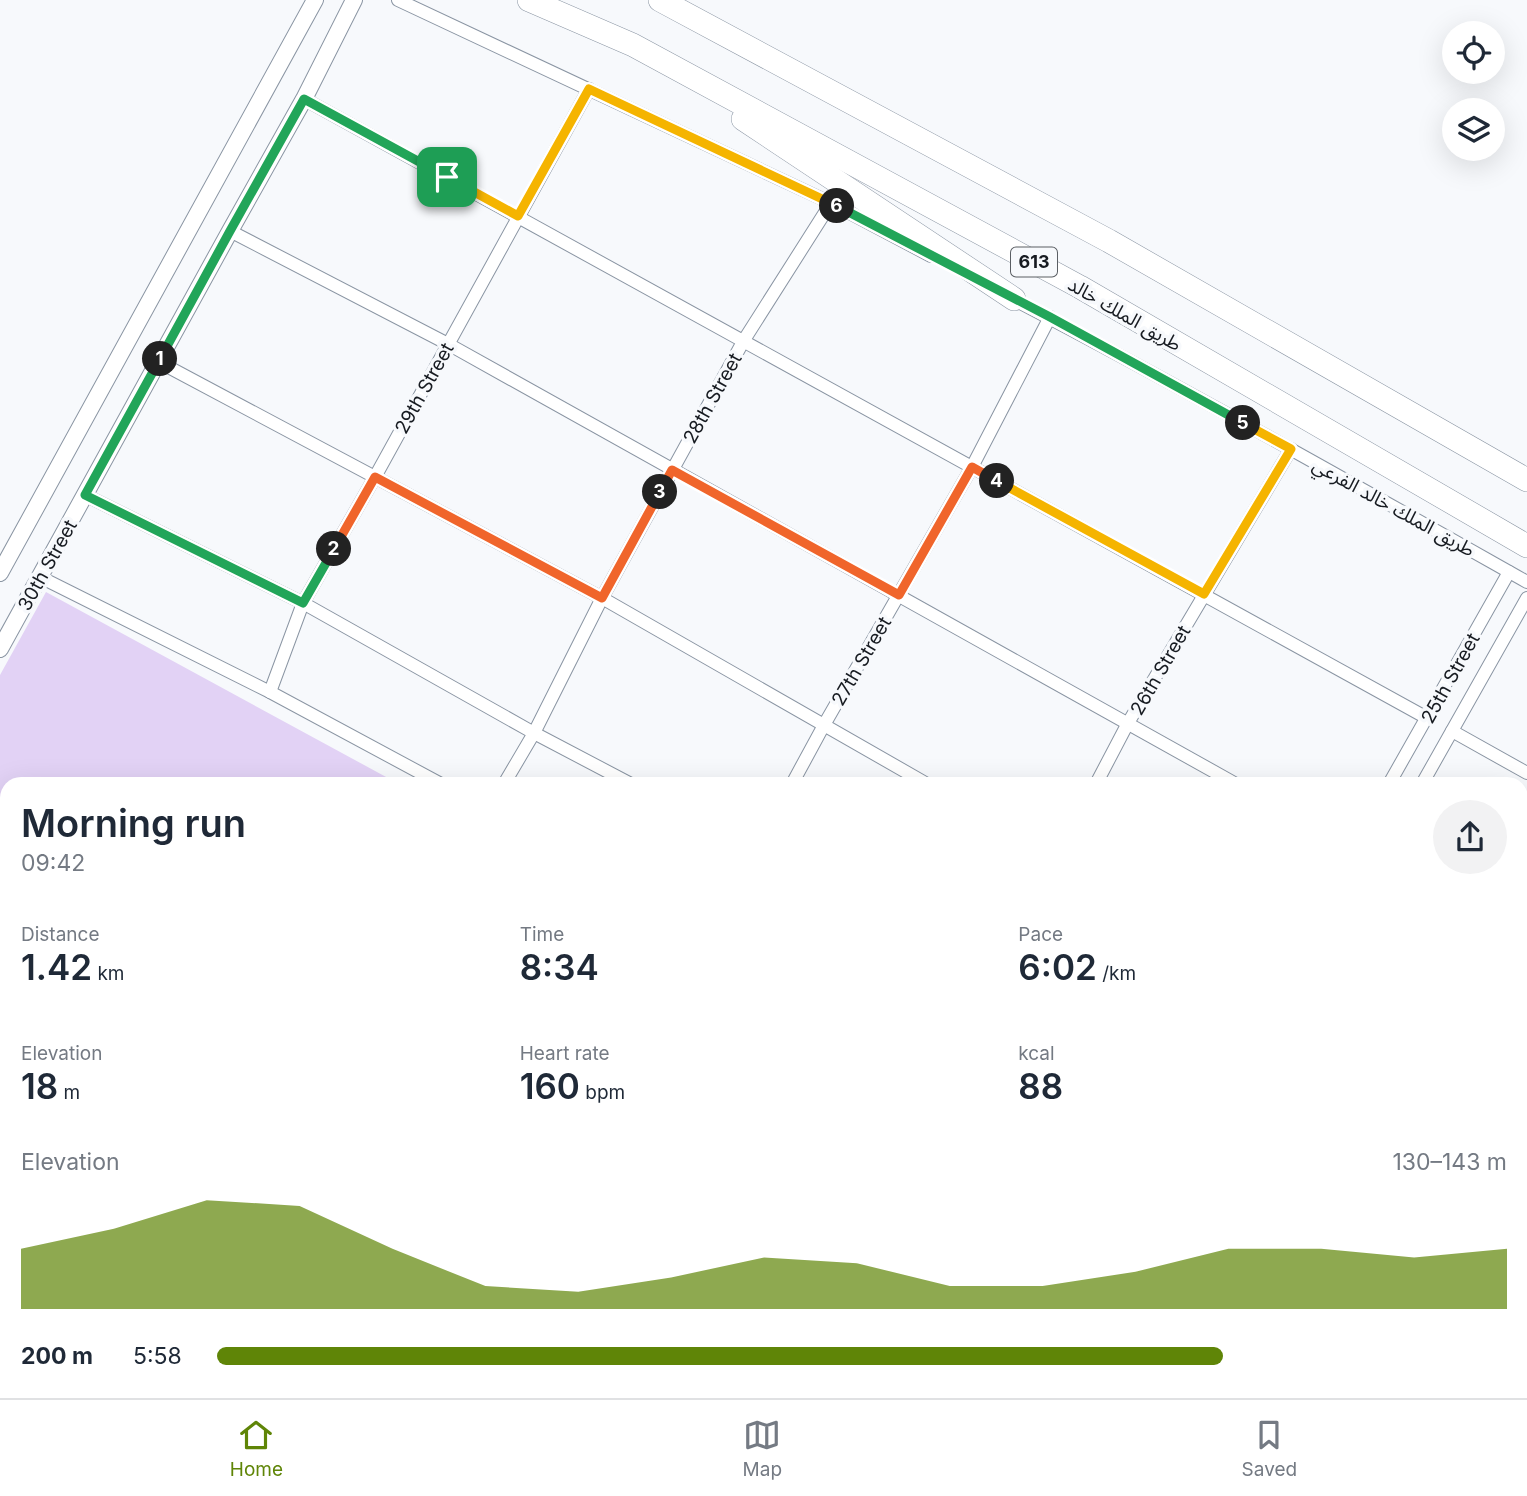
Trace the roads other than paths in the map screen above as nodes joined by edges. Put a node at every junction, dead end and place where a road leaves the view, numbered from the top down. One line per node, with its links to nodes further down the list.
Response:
1 (315, 0): 25 (street, 30th Street)
2 (354, 0): 8 (street, 30th Street)
3 (398, 0): 7 (street, طريق الملك خالد الفرعي)
4 (529, 0): 6 (highway, طريق الملك خالد / 613)
5 (660, 0): 21 (highway)
6 (634, 45): 12 (highway); 23 (highway, طريق الملك خالد / 613)
7 (589, 89): 9 (street, طريق الملك خالد الفرعي); 10 (street, 29th Street)
8 (304, 99): 10 (street); 11 (street, 30th Street)
9 (831, 203): 12 (street, طريق الملك خالد الفرعي); 14 (street, 28th Street)
10 (518, 216): 14 (street); 15 (street, 29th Street)
11 (230, 231): 15 (street); 16 (street, 30th Street)
12 (1014, 299): 13 (street, طريق الملك خالد الفرعي)
13 (1050, 317): 17 (street, طريق الملك خالد الفرعي); 18 (street, 27th Street)
14 (744, 340): 18 (street); 19 (street, 28th Street)
15 (448, 344): 19 (street); 20 (street, 29th Street)
16 (159, 362): 20 (street); 22 (street, 30th Street)
17 (1291, 449): 24 (street, طريق الملك خالد الفرعي); 28 (street, 26th Street)
18 (972, 467): 28 (street); 29 (street, 27th Street)
19 (672, 470): 29 (street); 30 (street, 28th Street)
20 (375, 477): 30 (street); 32 (street, 29th Street)
21 (1527, 480)
22 (85, 495): 26 (street, 30th Street); 32 (street)
23 (1527, 546)
24 (1509, 572): 27 (street, طريق الملك خالد الفرعي); 35 (street, 25th Street)
25 (0, 573)
26 (40, 578): 33 (street, 30th Street); 34 (street)
27 (1527, 582)
28 (1204, 594): 35 (street); 36 (street, 26th Street)
29 (899, 595): 36 (street); 37 (street, 27th Street)
30 (602, 598): 37 (street); 39 (street, 28th Street)
31 (1527, 598): 38 (street, 25th Street)
32 (303, 603): 34 (street, 29th Street); 39 (street)
33 (0, 649)
34 (270, 692): 41 (street)
35 (1427, 718): 48 (street, 25th Street)
36 (1128, 723): 46 (street, 26th Street); 47 (street)
37 (824, 725): 44 (street, 27th Street); 45 (street)
38 (1452, 732): 40 (street); 49 (street, 25th Street)
39 (534, 733): 42 (street, 28th Street); 43 (street)
40 (1527, 773)
41 (427, 777)
42 (508, 777)
43 (618, 777)
44 (796, 777)
45 (916, 777)
46 (1100, 777)
47 (1224, 777)
48 (1393, 777)
49 (1426, 777)

